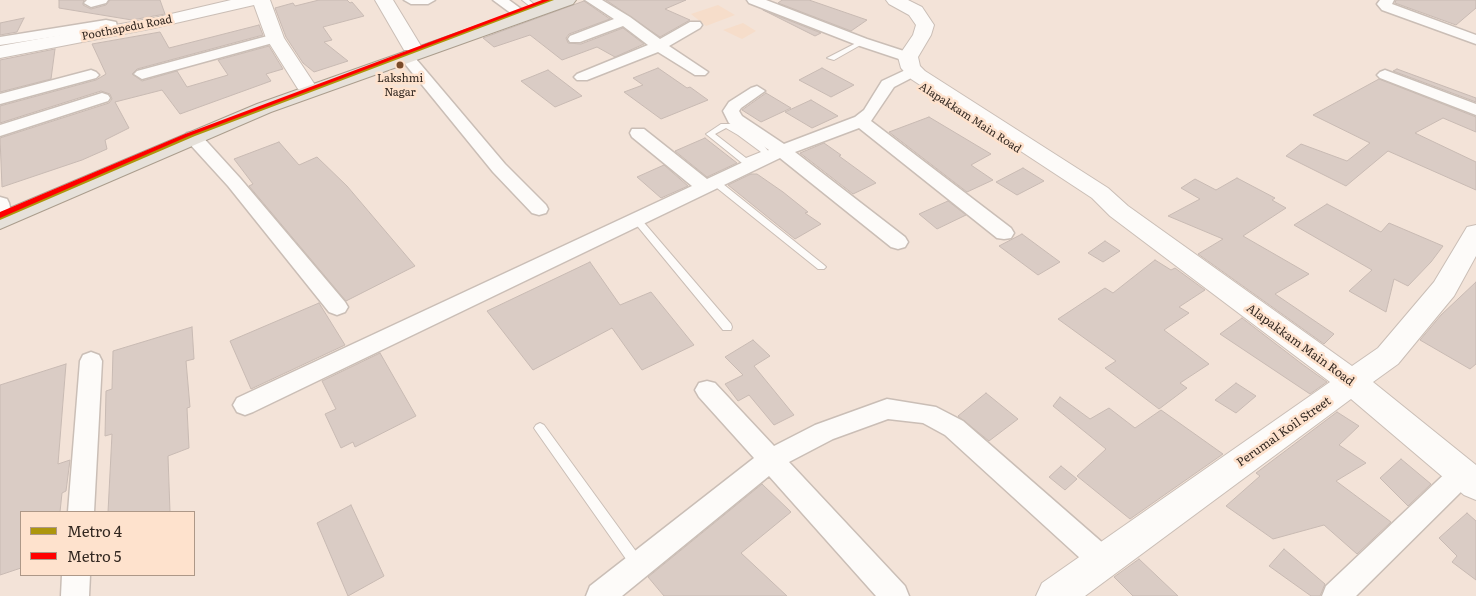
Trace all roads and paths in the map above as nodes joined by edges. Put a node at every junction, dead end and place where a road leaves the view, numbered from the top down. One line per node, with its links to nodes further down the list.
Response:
1 (254, 0): 19 (street, Poothapedu Road)
2 (261, 0): 16 (street)
3 (384, 0): 23 (street)
4 (411, 0): 5 (street)
5 (428, 0)
6 (500, 0): 13 (street)
7 (567, 0): 23 (main road)
8 (592, 0): 14 (street)
9 (754, 0): 21 (street)
10 (882, 0): 25 (street)
11 (895, 0): 25 (street)
12 (1387, 0): 20 (street)
13 (531, 4): 23 (main road)
14 (625, 20): 17 (street); 22 (street)
15 (695, 26): 22 (street)
16 (276, 38): 27 (street); 31 (street)
17 (575, 39)
18 (0, 40): 19 (street)
19 (17, 40)
20 (1476, 40)
21 (862, 42): 24 (lane); 25 (street)
22 (659, 46): 26 (street); 30 (street)
23 (408, 51): 31 (main road); 40 (main road); 44 (street)
24 (831, 58)
25 (907, 64): 36 (street); 53 (street, Alapakkam Main Road)
26 (700, 72)
27 (142, 74)
28 (91, 75): 34 (street)
29 (1385, 75): 35 (street)
30 (582, 77)
31 (305, 85): 43 (main road)
32 (757, 91): 38 (street)
33 (102, 98): 37 (street)
34 (0, 99)
35 (1476, 110)
36 (862, 121): 41 (street); 46 (street)
37 (0, 132)
38 (746, 132): 41 (street); 41 (lane)
39 (638, 133): 42 (street)
40 (193, 137): 43 (main road); 50 (street)
41 (769, 146): 42 (street); 48 (street)
42 (710, 184): 45 (street); 49 (lane)
43 (0, 209)
44 (539, 209)
45 (637, 220): 51 (lane); 55 (street)
46 (1004, 233)
47 (1476, 233): 53 (street, Perumal Koil Street)
48 (898, 242)
49 (821, 266)
50 (337, 307)
51 (726, 327)
52 (91, 361): 59 (street)
53 (1353, 383): 58 (street, Alapakkam Main Road); 60 (street, Perumal Koil Street)
54 (707, 390): 57 (street)
55 (246, 405)
56 (540, 428): 61 (lane)
57 (770, 460): 60 (street); 61 (street); 65 (street)
58 (1470, 479): 67 (street)
59 (81, 511)
60 (1102, 560): 66 (street, Perumal Koil Street)
61 (638, 565): 64 (street)
62 (76, 576): 63 (street)
63 (75, 596)
64 (600, 596)
65 (895, 596)
66 (1055, 596)
67 (1336, 596)

